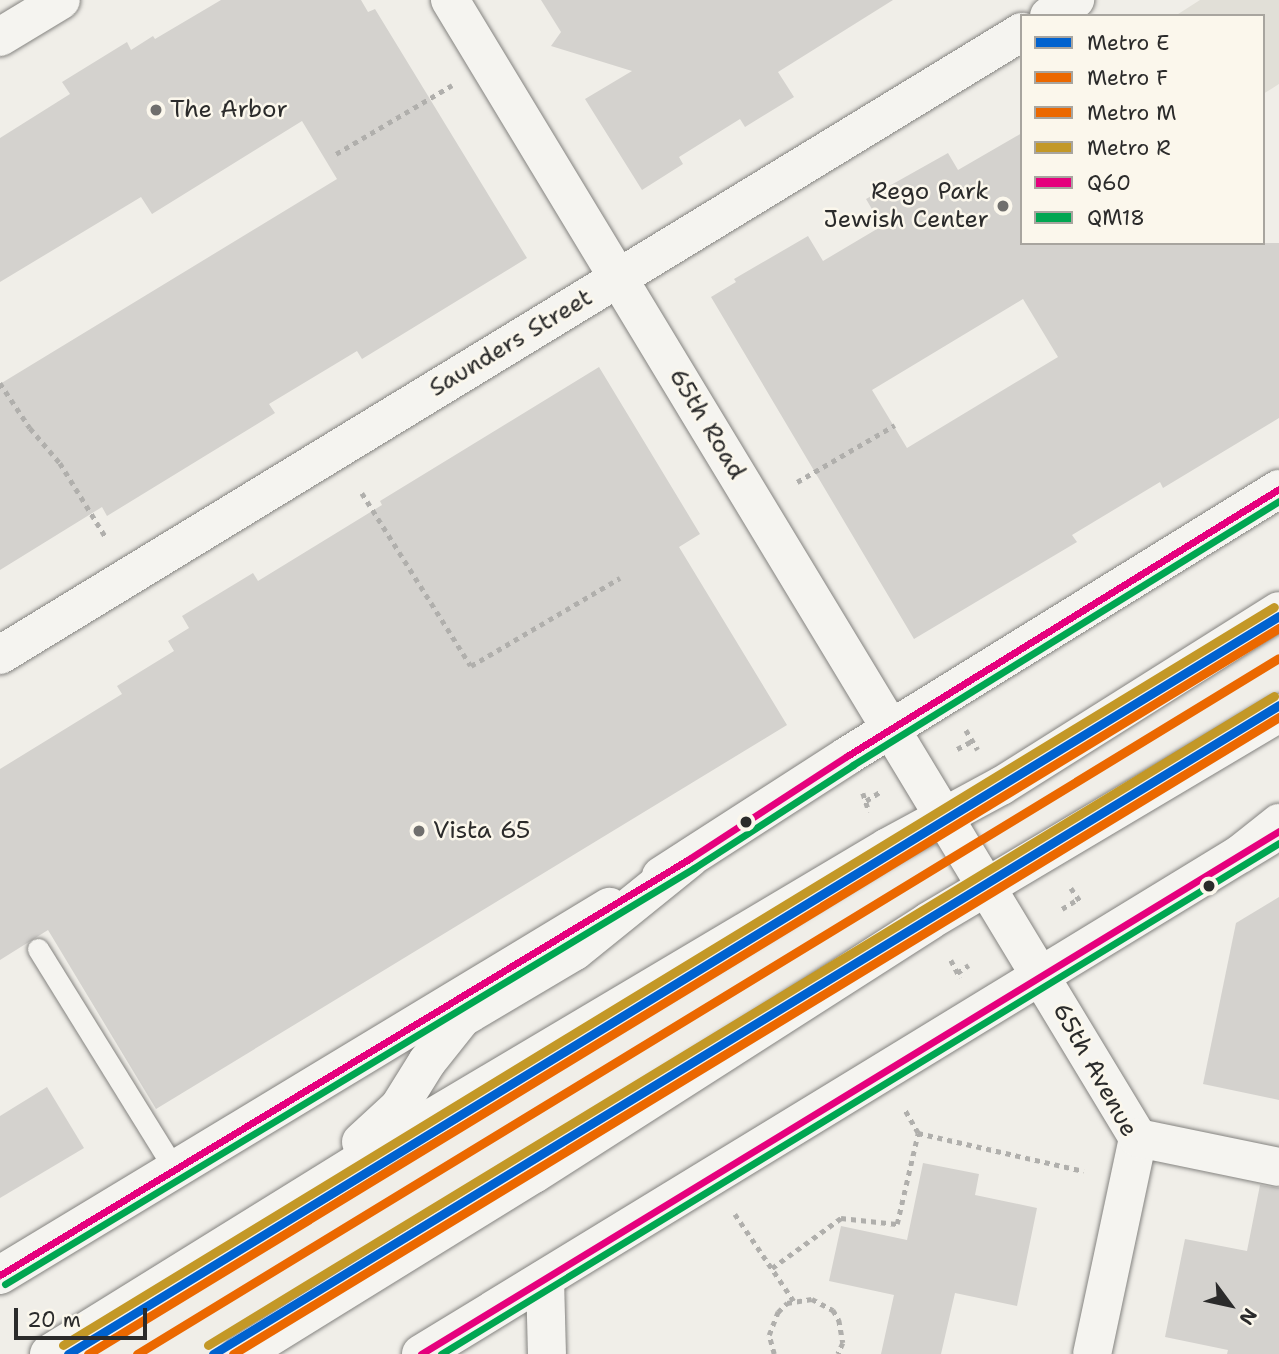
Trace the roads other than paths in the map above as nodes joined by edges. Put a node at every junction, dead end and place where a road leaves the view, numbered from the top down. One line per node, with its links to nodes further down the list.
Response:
1 (61, 0): 6 (street)
2 (450, 0): 7 (street, 65th Road)
3 (1075, 0): 4 (street)
4 (1052, 14)
5 (1020, 33): 7 (street, Saunders Street)
6 (0, 37)
7 (619, 277): 10 (street, Saunders Street); 12 (street, 65th Road)
8 (1279, 489): 12 (street)
9 (1279, 611): 15 (street)
10 (0, 655)
11 (1279, 713): 18 (street)
12 (892, 730): 15 (street, 65th Road); 17 (street)
13 (1279, 823): 16 (street)
14 (1279, 831): 16 (street)
15 (955, 833): 18 (street, 65th Avenue); 24 (street)
16 (1240, 854): 20 (street)
17 (689, 859): 23 (street); 24 (street)
18 (988, 887): 20 (street, 65th Avenue); 28 (street)
19 (38, 949): 23 (lane)
20 (1042, 978): 21 (street, 65th Avenue); 26 (street)
21 (1139, 1138): 22 (street); 31 (street, 65th Avenue)
22 (1279, 1167)
23 (175, 1170): 25 (street)
24 (299, 1200): 27 (street)
25 (0, 1275)
26 (545, 1279): 29 (street); 30 (street)
27 (49, 1354)
28 (242, 1354)
29 (421, 1354)
30 (547, 1354)
31 (1092, 1354)

